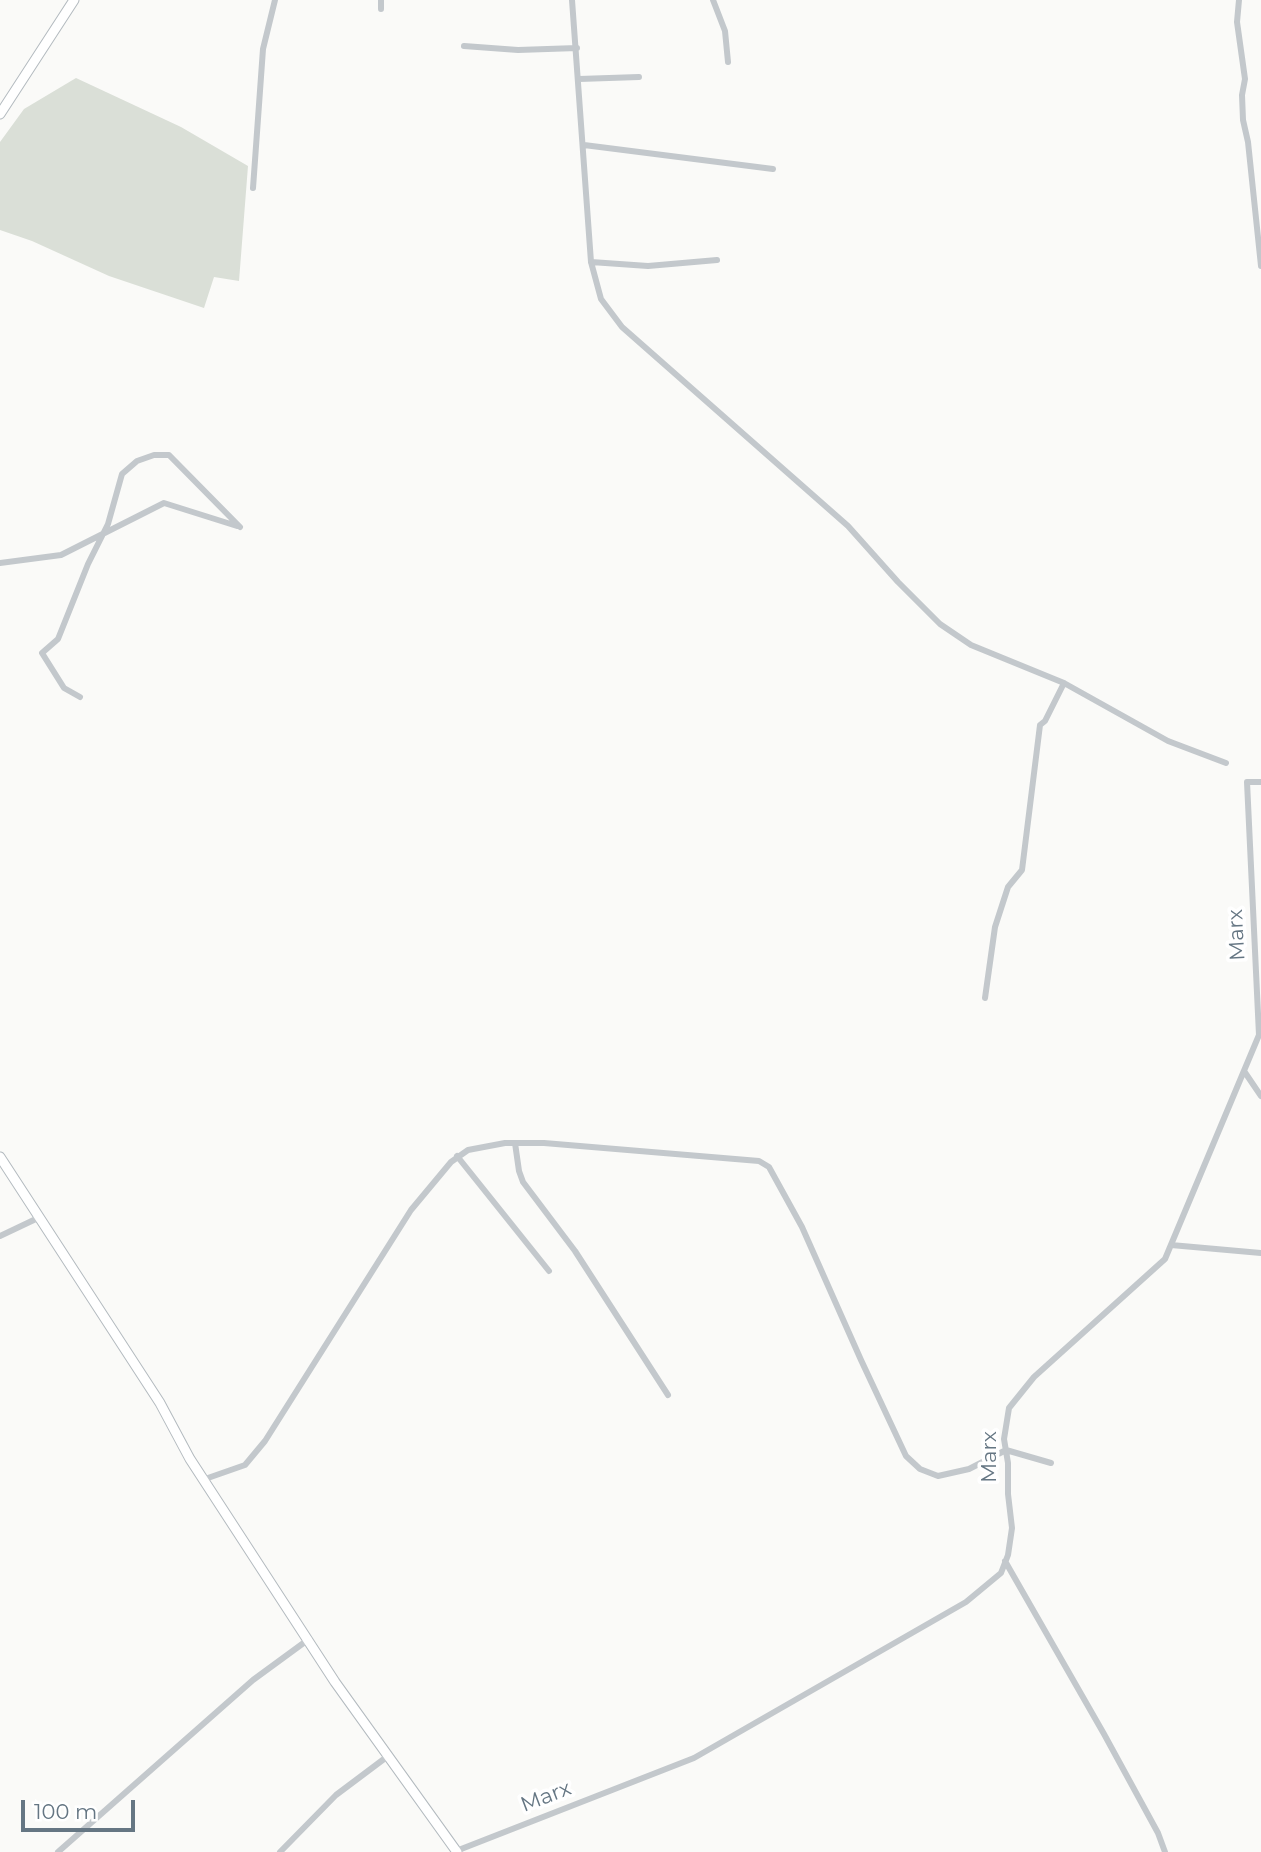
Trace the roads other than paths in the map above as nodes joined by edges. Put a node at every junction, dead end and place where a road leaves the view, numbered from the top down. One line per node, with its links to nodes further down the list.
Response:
1 (74, 0): 13 (street)
2 (275, 0): 16 (street)
3 (382, 0): 7 (street)
4 (572, 0): 9 (street)
5 (713, 0): 10 (street)
6 (1239, 0): 19 (street)
7 (381, 9)
8 (464, 46): 9 (street)
9 (577, 48): 12 (street)
10 (728, 62)
11 (639, 78): 12 (street)
12 (579, 79): 14 (street)
13 (0, 114)
14 (584, 145): 15 (street); 18 (street)
15 (773, 169)
16 (253, 188)
17 (717, 260): 18 (street)
18 (591, 262): 22 (street)
19 (1261, 266)
20 (104, 534): 20 (street); 21 (street); 23 (street)
21 (0, 563)
22 (1064, 683): 24 (street); 26 (street)
23 (80, 697)
24 (1226, 762)
25 (1261, 782): 27 (street, Marx)
26 (985, 998)
27 (1244, 1071): 28 (street); 34 (street, Marx)
28 (1261, 1096)
29 (515, 1143): 30 (street); 37 (street); 38 (street)
30 (457, 1156): 36 (street); 40 (street)
31 (0, 1157): 32 (street)
32 (38, 1218): 33 (street); 40 (street)
33 (0, 1236)
34 (1171, 1245): 35 (street); 38 (street, Marx)
35 (1261, 1253)
36 (549, 1271)
37 (668, 1395)
38 (1006, 1450): 39 (street); 41 (street, Marx)
39 (1051, 1463)
40 (205, 1479): 42 (street)
41 (1006, 1561): 46 (street, Marx); 47 (street)
42 (309, 1639): 43 (street); 44 (street)
43 (388, 1756): 45 (street); 46 (street)
44 (58, 1852)
45 (279, 1852)
46 (456, 1852)
47 (1165, 1852)

